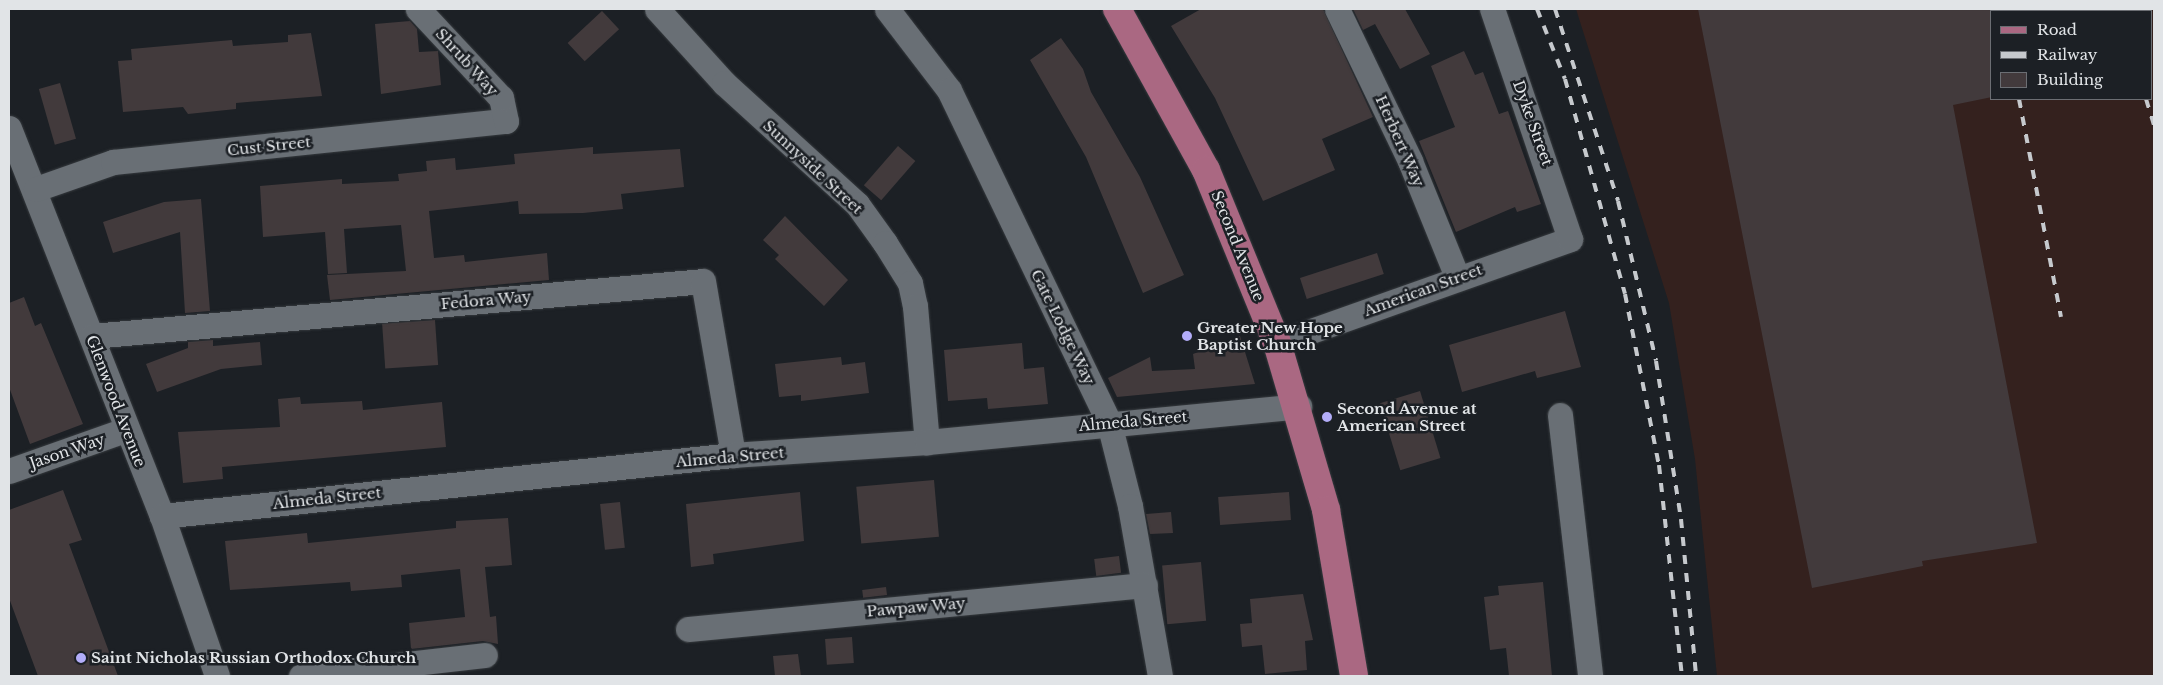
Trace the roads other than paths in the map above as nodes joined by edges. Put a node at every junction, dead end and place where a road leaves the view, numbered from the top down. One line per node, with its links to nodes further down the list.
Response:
1 (418, 9): 7 (street, Shrub Way)
2 (657, 9): 18 (street, Sunnyside Street)
3 (887, 9): 16 (street, Gate Lodge Way)
4 (1117, 9): 13 (main road, Second Avenue)
5 (1337, 9): 11 (street, Herbert Way)
6 (1492, 9): 10 (street, Dyke Street)
7 (506, 121): 9 (street, Cust Street)
8 (9, 128): 9 (street, Glenwood Avenue)
9 (36, 189): 12 (street, Glenwood Avenue)
10 (1570, 239): 11 (street, American Street)
11 (1457, 277): 13 (street, American Street)
12 (92, 336): 17 (street, Glenwood Avenue); 19 (street, Fedora Way)
13 (1277, 343): 14 (main road, Second Avenue)
14 (1299, 406): 16 (street, Almeda Street); 28 (main road, Second Avenue)
15 (1560, 415): 29 (street)
16 (1109, 423): 18 (street, Almeda Street); 22 (street, Gate Lodge Way)
17 (125, 430): 20 (street, Jason Way); 21 (street, Glenwood Avenue)
18 (927, 442): 19 (street, Almeda Street)
19 (733, 455): 21 (street, Almeda Street)
20 (9, 471)
21 (162, 516): 25 (street, Glenwood Avenue)
22 (1144, 585): 23 (street, Pawpaw Way); 27 (street, Gate Lodge Way)
23 (688, 629)
24 (485, 655): 26 (street)
25 (218, 676)
26 (301, 676)
27 (1160, 676)
28 (1354, 676)
29 (1590, 676)

